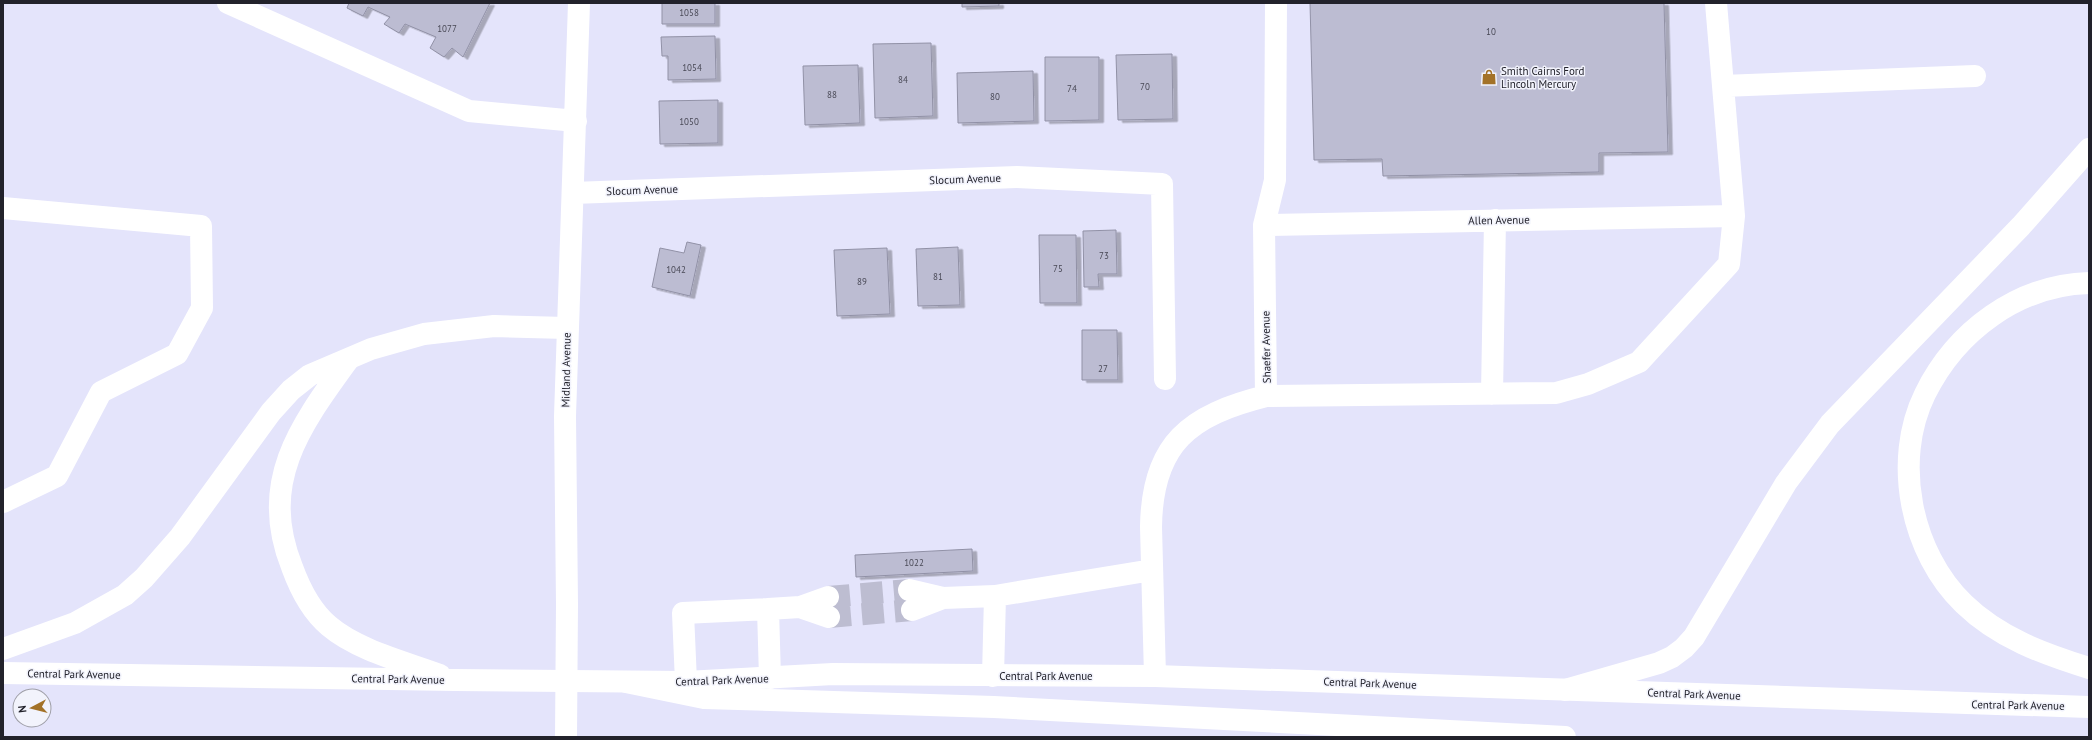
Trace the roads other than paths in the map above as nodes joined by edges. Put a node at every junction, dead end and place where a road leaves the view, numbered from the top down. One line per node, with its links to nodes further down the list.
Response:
1 (228, 3): 7 (main road)
2 (579, 3): 7 (main road, Midland Avenue)
3 (1276, 3): 13 (main road, Shaefer Avenue)
4 (1716, 3): 6 (main road)
5 (1975, 76): 6 (main road)
6 (1723, 86): 11 (main road)
7 (576, 121): 9 (main road, Midland Avenue)
8 (2089, 149): 35 (main road)
9 (573, 193): 15 (main road, Midland Avenue); 17 (main road, Slocum Avenue)
10 (3, 208): 20 (main road)
11 (1734, 216): 12 (main road, Allen Avenue); 18 (main road)
12 (1495, 220): 13 (main road, Allen Avenue); 18 (main road)
13 (1264, 225): 19 (main road, Shaefer Avenue)
14 (2089, 283): 27 (main road)
15 (567, 328): 16 (main road); 37 (main road, Midland Avenue)
16 (348, 360): 26 (main road); 32 (main road)
17 (1165, 379)
18 (1492, 394): 19 (main road)
19 (1266, 396): 21 (main road, Shaefer Avenue)
20 (3, 502)
21 (1152, 570): 22 (main road); 30 (main road, Shaefer Avenue)
22 (995, 596): 23 (main road); 29 (main road)
23 (911, 600)
24 (829, 607): 25 (main road)
25 (768, 609): 31 (main road); 34 (main road)
26 (3, 649)
27 (2089, 668)
28 (3, 672): 32 (main road, Central Park Avenue)
29 (993, 676): 30 (main road, Central Park Avenue); 31 (main road, Central Park Avenue)
30 (1155, 676): 35 (main road, Central Park Avenue)
31 (770, 678): 34 (main road, Central Park Avenue)
32 (455, 680): 33 (main road, Central Park Avenue)
33 (626, 682): 34 (main road, Central Park Avenue); 38 (main road)
34 (686, 682)
35 (1565, 690): 36 (main road, Central Park Avenue)
36 (2089, 707)
37 (566, 737)
38 (1565, 737)

